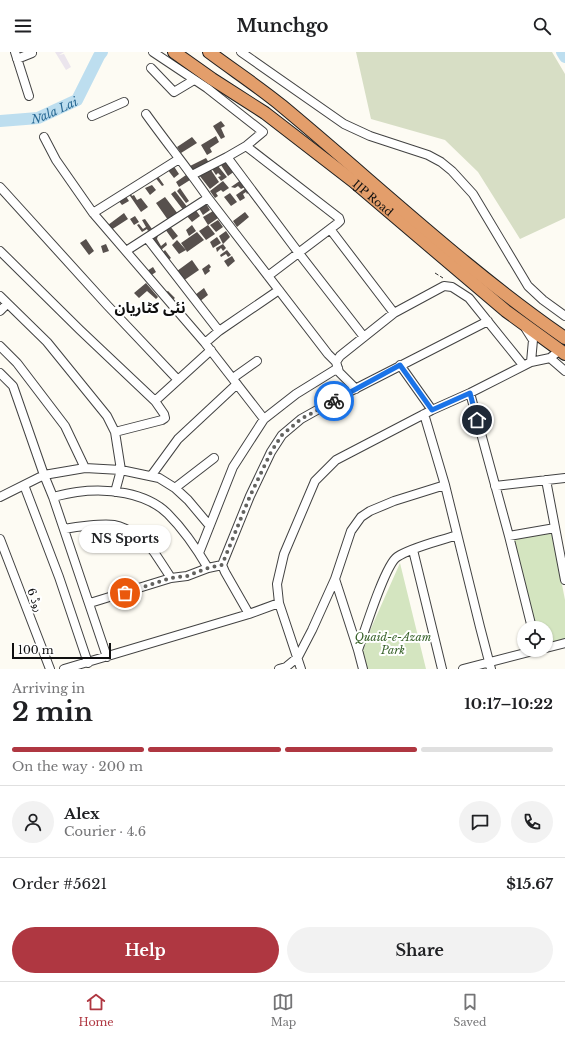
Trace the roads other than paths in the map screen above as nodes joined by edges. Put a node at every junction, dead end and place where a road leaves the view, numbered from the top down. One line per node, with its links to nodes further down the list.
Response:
1 (153, 52): 8 (street)
2 (174, 52): 9 (highway, IJP Road)
3 (209, 52): 23 (highway, IJP Road)
4 (32, 53): 6 (street)
5 (247, 53): 34 (street)
6 (16, 55): 10 (street)
7 (151, 68): 8 (street)
8 (194, 80): 9 (street)
9 (209, 84): 15 (street); 23 (highway, IJP Road)
10 (29, 96)
11 (124, 102): 13 (street)
12 (146, 114): 17 (street)
13 (92, 116)
14 (44, 138): 21 (street)
15 (246, 146): 16 (street); 22 (street)
16 (227, 158): 18 (street); 27 (street)
17 (179, 159): 18 (street); 21 (street)
18 (192, 175): 20 (street)
19 (0, 187): 51 (street)
20 (208, 198): 24 (street); 28 (street)
21 (93, 213): 26 (street)
22 (330, 229): 27 (street); 33 (street)
23 (418, 230): 36 (highway, IJP Road); 39 (highway, IJP Road)
24 (147, 238): 26 (street); 37 (street)
25 (0, 251): 55 (street)
26 (126, 251): 40 (street)
27 (298, 252): 28 (street); 38 (street)
28 (268, 276): 29 (street)
29 (279, 290): 37 (street); 47 (street)
30 (0, 296): 31 (street)
31 (7, 304): 32 (street); 59 (street)
32 (0, 311)
33 (394, 313): 35 (street); 38 (street)
34 (565, 316)
35 (488, 321): 46 (street); 48 (street)
36 (521, 322): 43 (highway, IJP Road); 46 (street)
37 (219, 331): 40 (street)
38 (364, 337): 47 (street)
39 (565, 338)
40 (206, 343): 42 (street)
41 (0, 346): 61 (street)
42 (211, 350): 51 (street); 52 (street)
43 (562, 352): 44 (street)
44 (550, 358): 46 (street); 49 (street)
45 (257, 360): 52 (street)
46 (527, 364): 54 (street)
47 (337, 365): 53 (street); 58 (street)
48 (400, 365): 53 (street); 56 (street)
49 (565, 371)
50 (0, 373): 63 (street)
51 (178, 380): 55 (street)
52 (235, 381): 58 (street); 64 (street)
53 (356, 389): 82 (street)
54 (470, 393): 56 (street); 69 (street)
55 (155, 400): 59 (street)
56 (432, 410): 57 (street)
57 (424, 414): 68 (street); 88 (street)
58 (264, 419): 74 (street)
59 (116, 432): 62 (street)
60 (214, 458): 70 (street)
61 (85, 468): 62 (street); 63 (street)
62 (121, 470): 64 (street); 71 (street)
63 (44, 475): 67 (street); 73 (street)
64 (151, 476): 70 (street)
65 (565, 478): 66 (street)
66 (546, 480): 69 (street); 75 (street)
67 (24, 485): 72 (street); 97 (street)
68 (445, 485): 77 (street); 85 (street)
69 (495, 486): 78 (street)
70 (175, 488): 74 (street)
71 (115, 492): 73 (street); 81 (street)
72 (0, 497)
73 (53, 497): 76 (street)
74 (209, 525): 81 (street)
75 (555, 528): 78 (street); 86 (street)
76 (64, 529): 84 (street); 87 (street)
77 (457, 535): 80 (street); 98 (street)
78 (509, 536): 90 (street)
79 (0, 539): 99 (street, روڈ 6)
80 (413, 550): 93 (street); 104 (street)
81 (199, 553): 83 (street)
82 (222, 565): 83 (street); 89 (street)
83 (208, 568): 84 (street)
84 (171, 578): 87 (street)
85 (335, 579): 93 (street); 95 (street)
86 (565, 580)
87 (90, 603): 94 (street)
88 (279, 603): 89 (street); 95 (street)
89 (249, 614): 94 (street)
90 (530, 621)
91 (565, 644): 92 (street)
92 (553, 647)
93 (358, 650): 103 (street)
94 (107, 657): 97 (street)
95 (298, 657): 101 (street); 102 (street)
96 (517, 657): 98 (street)
97 (88, 662): 100 (street)
98 (490, 666): 105 (street)
99 (50, 669)
100 (64, 669)
101 (279, 669)
102 (301, 669)
103 (363, 669)
104 (442, 669)
105 (463, 669)

